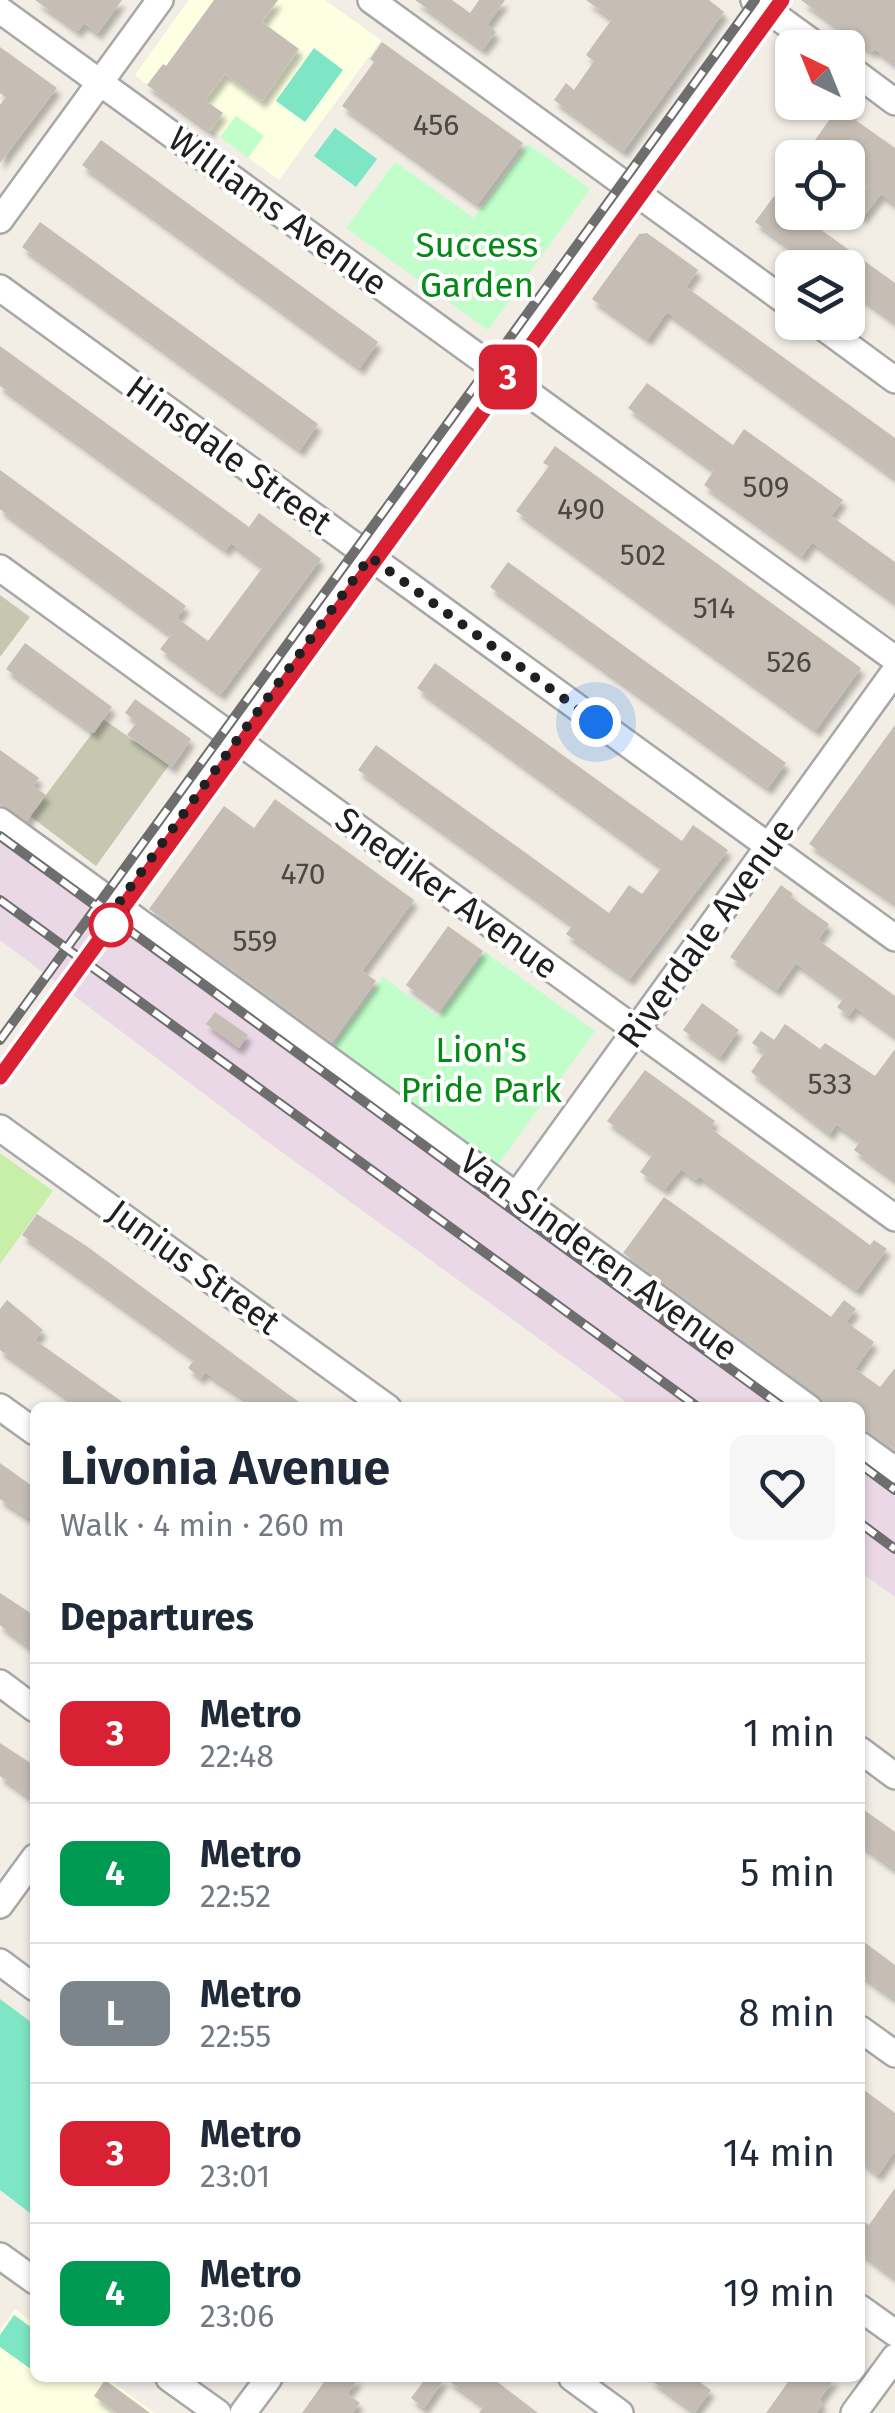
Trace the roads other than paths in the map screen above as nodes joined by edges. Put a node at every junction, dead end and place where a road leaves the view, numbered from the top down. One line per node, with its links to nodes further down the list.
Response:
1 (160, 0): 7 (street)
2 (372, 0): 9 (street)
3 (766, 3): 5 (street); 9 (street)
4 (0, 10): 7 (street, Williams Avenue)
5 (798, 30)
6 (865, 80): 8 (street)
7 (99, 82): 10 (street); 14 (street, Williams Avenue)
8 (895, 102)
9 (636, 192): 12 (street); 14 (street)
10 (0, 220)
11 (0, 288): 16 (street, Hinsdale Street)
12 (775, 294)
13 (841, 340): 15 (street)
14 (503, 374): 16 (street); 18 (street, Williams Avenue)
15 (895, 380)
16 (370, 557): 20 (street); 22 (street, Hinsdale Street)
17 (0, 568): 20 (street, Snediker Avenue)
18 (895, 659)
19 (895, 671): 22 (street, Riverdale Avenue)
20 (237, 740): 23 (street); 25 (street, Snediker Avenue)
21 (0, 821): 23 (street, Van Sinderen Avenue)
22 (768, 846): 24 (street, Hinsdale Street); 25 (street, Riverdale Avenue)
23 (118, 904): 27 (street, Van Sinderen Avenue)
24 (895, 938)
25 (636, 1029): 27 (street, Riverdale Avenue); 28 (street, Snediker Avenue)
26 (0, 1128): 29 (street, Junius Street)
27 (517, 1195): 30 (street, Van Sinderen Avenue)
28 (895, 1218)
29 (372, 1402)
30 (801, 1402)
31 (0, 1406): 32 (street)
32 (30, 1428)
33 (865, 1449): 34 (street)
34 (895, 1470)
35 (0, 1683): 36 (street)
36 (30, 1705)
37 (865, 1754): 38 (street)
38 (895, 1776)
39 (30, 1865): 40 (street)
40 (0, 1906)
41 (0, 1962): 42 (street)
42 (30, 1984)
43 (865, 2033): 44 (street)
44 (895, 2054)
45 (0, 2256): 46 (street)
46 (30, 2277)
47 (865, 2312): 48 (street)
48 (895, 2333)
49 (895, 2357): 56 (street)
50 (174, 2382): 53 (street)
51 (266, 2382): 54 (street)
52 (577, 2382): 55 (street)
53 (218, 2413)
54 (243, 2413)
55 (620, 2413)
56 (854, 2413)

